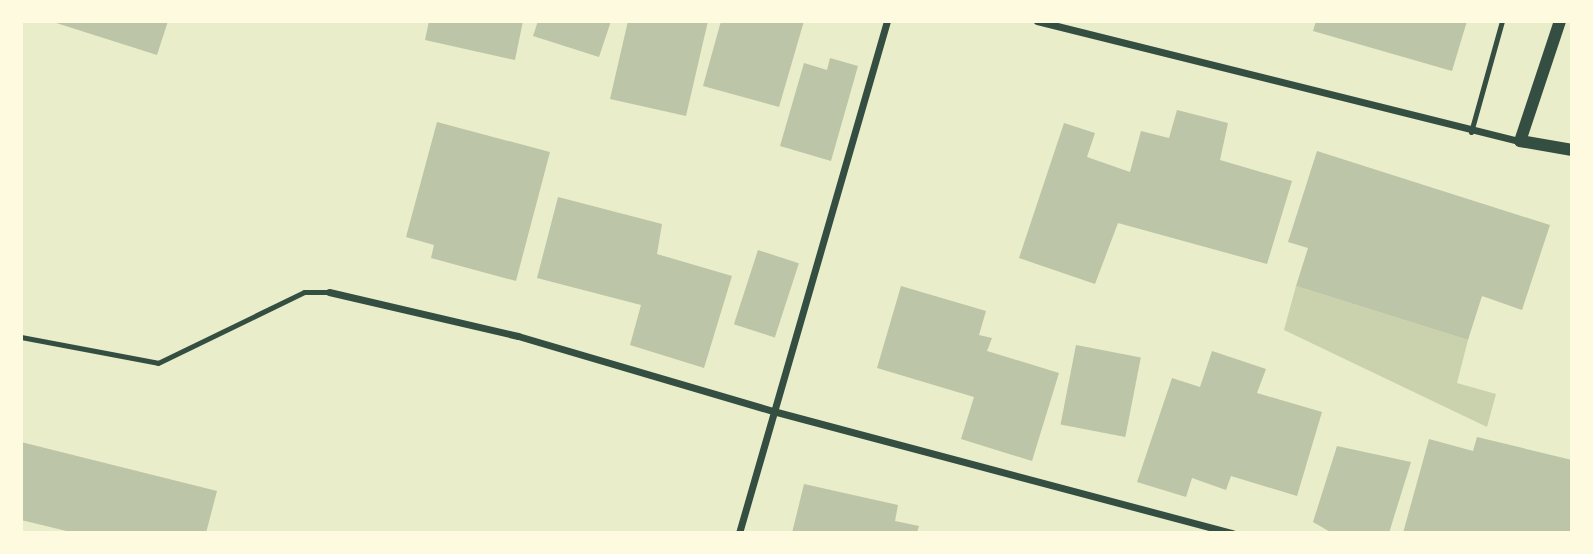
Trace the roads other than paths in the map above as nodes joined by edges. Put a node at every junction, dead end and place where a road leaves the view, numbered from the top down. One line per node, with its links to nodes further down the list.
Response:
1 (887, 21): 10 (street)
2 (1037, 21): 5 (street)
3 (1502, 21): 5 (lane)
4 (1560, 21): 6 (street)
5 (1471, 132): 6 (street)
6 (1520, 141): 7 (street)
7 (1572, 150)
8 (329, 292): 9 (lane); 10 (street)
9 (21, 337)
10 (773, 411): 11 (street); 12 (street)
11 (739, 533)
12 (1233, 533)

